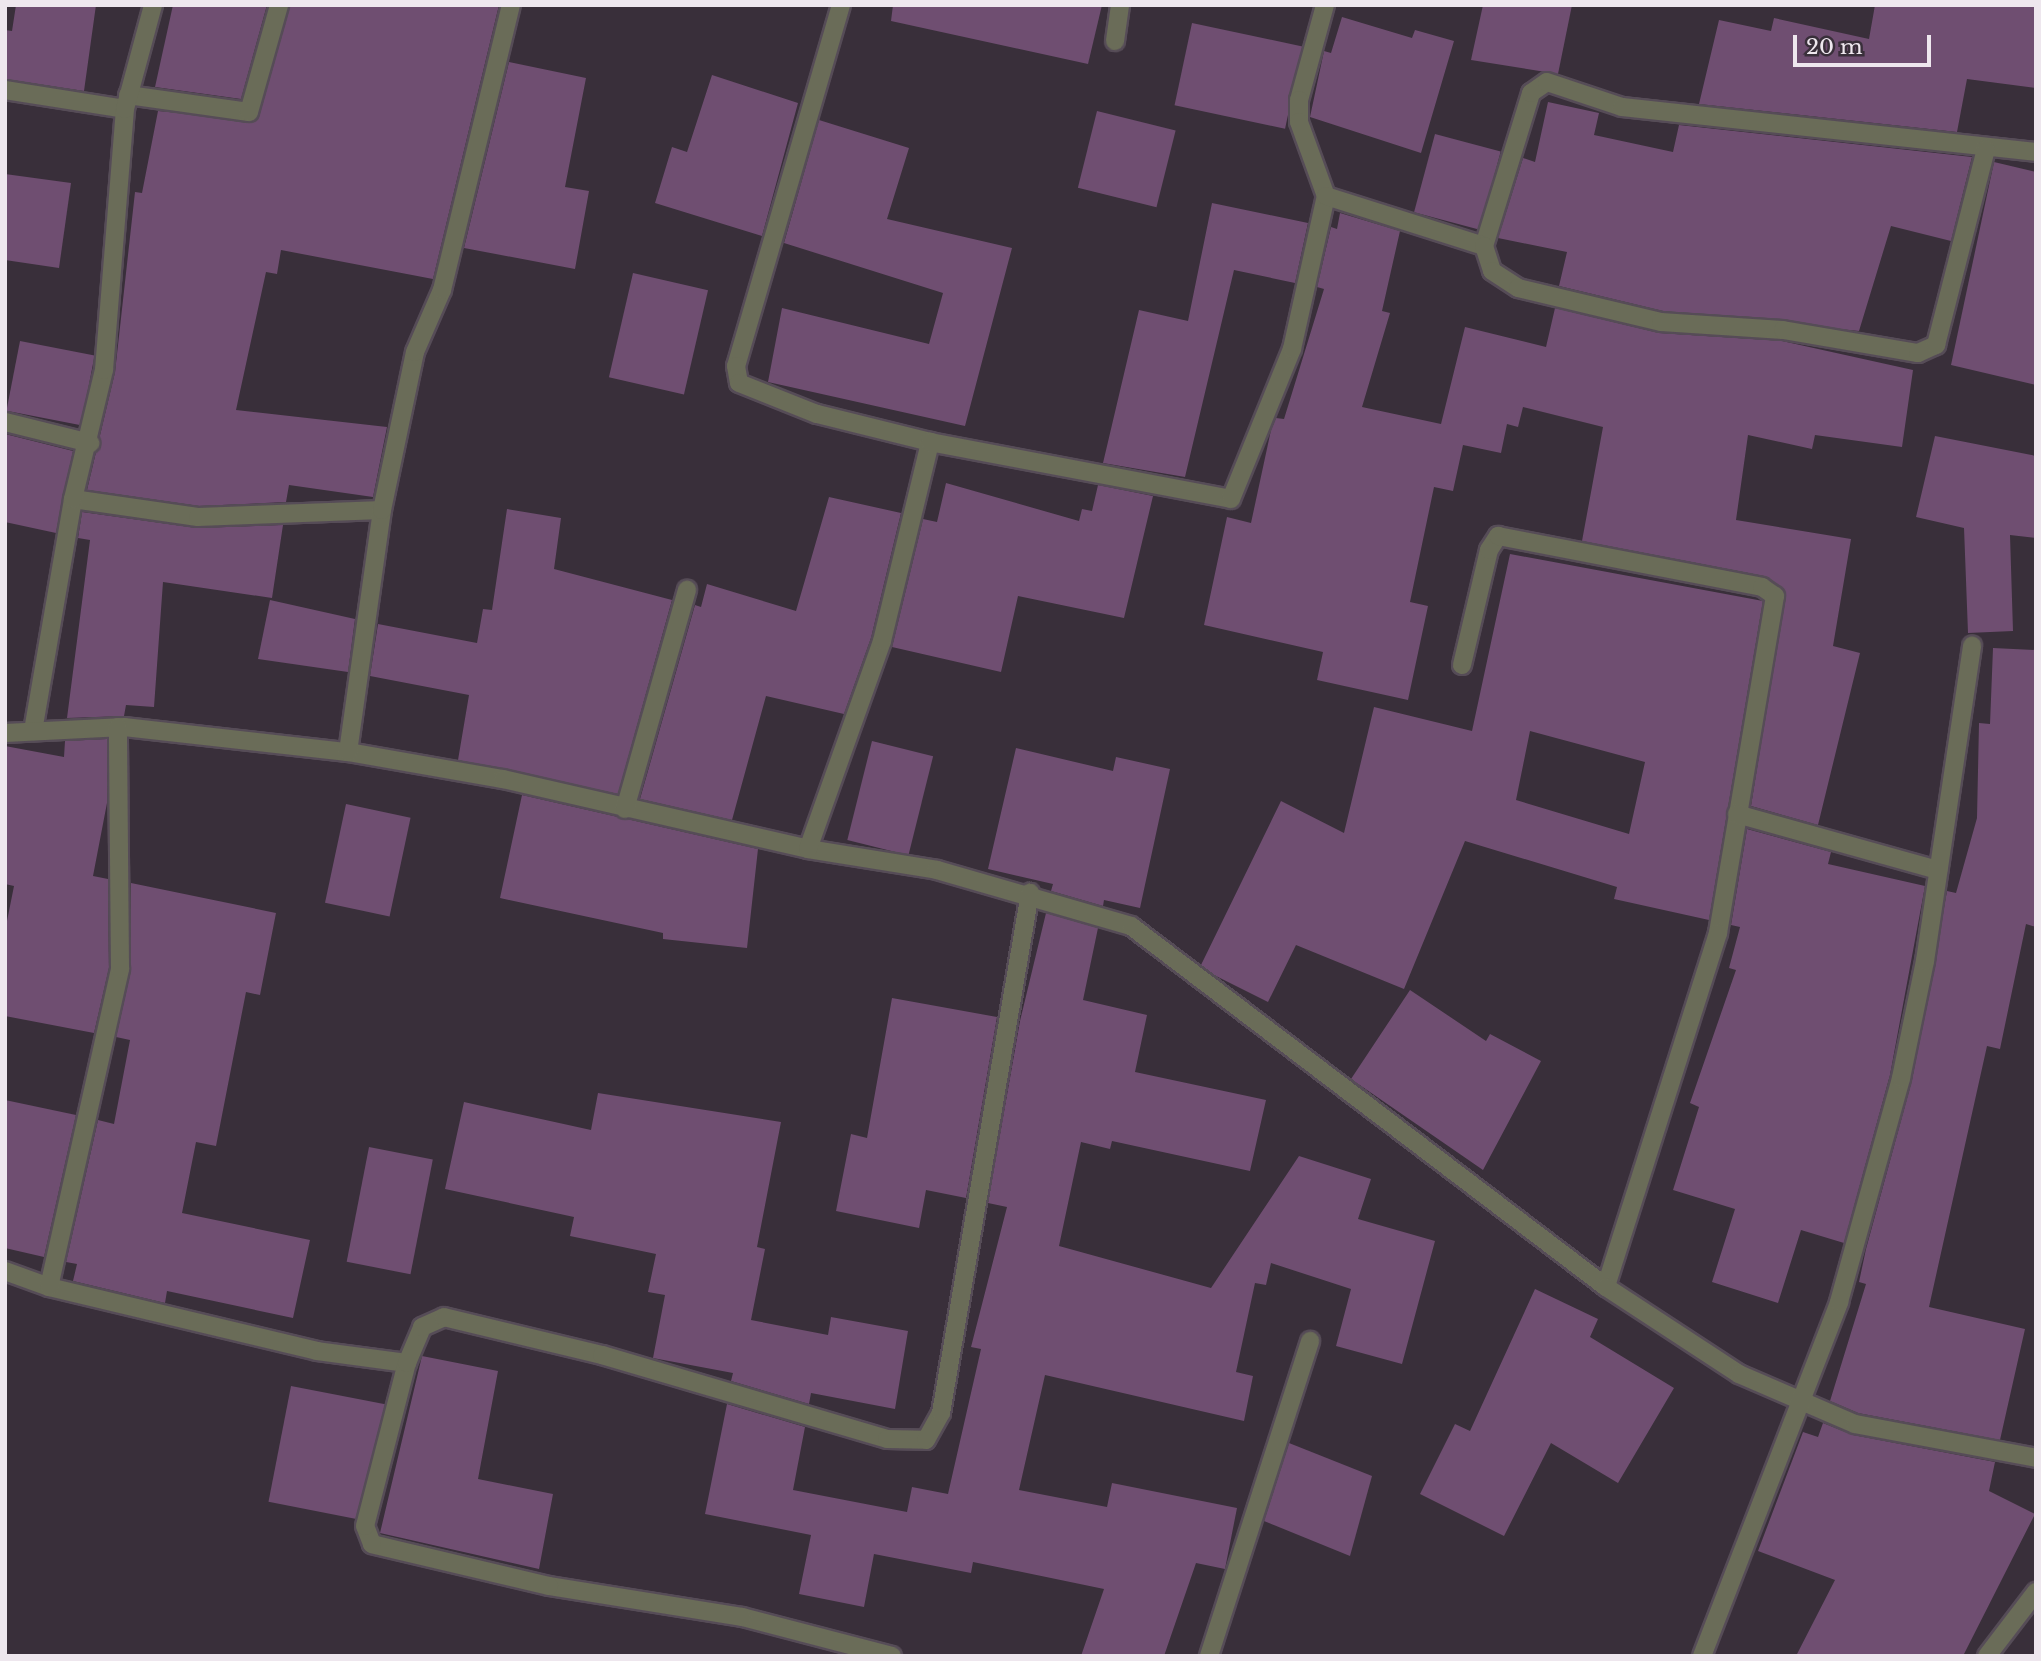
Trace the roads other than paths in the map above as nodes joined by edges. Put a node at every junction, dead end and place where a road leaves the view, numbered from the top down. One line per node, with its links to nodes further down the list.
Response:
1 (153, 5): 9 (street)
2 (279, 5): 9 (street)
3 (511, 5): 18 (street)
4 (841, 5): 15 (street)
5 (1121, 5): 7 (street)
6 (1325, 5): 12 (street)
7 (1115, 41)
8 (5, 90): 9 (street)
9 (126, 102): 16 (street)
10 (1986, 149): 11 (street); 13 (street); 13 (street)
11 (2036, 152)
12 (1326, 196): 13 (street); 15 (street)
13 (1484, 246)
14 (5, 422): 16 (street)
15 (930, 442): 28 (street)
16 (90, 443): 17 (street)
17 (74, 499): 18 (street); 23 (street)
18 (382, 510): 25 (street)
19 (687, 590): 26 (street)
20 (1972, 645): 29 (street)
21 (1462, 665): 27 (street)
22 (118, 727): 23 (street); 25 (street); 32 (street)
23 (33, 731): 24 (street)
24 (5, 733)
25 (348, 752): 26 (street)
26 (625, 809): 28 (street)
27 (1737, 814): 29 (street); 33 (street)
28 (808, 849): 30 (street)
29 (1938, 870): 36 (street)
30 (1030, 893): 33 (street); 35 (street)
31 (5, 1270): 32 (street)
32 (49, 1287): 35 (street)
33 (1606, 1287): 36 (street)
34 (1310, 1341): 40 (street)
35 (407, 1363): 39 (street)
36 (1801, 1404): 37 (street); 41 (street)
37 (2036, 1458)
38 (2036, 1592): 42 (street)
39 (892, 1656)
40 (1209, 1656)
41 (1702, 1656)
42 (1987, 1656)

